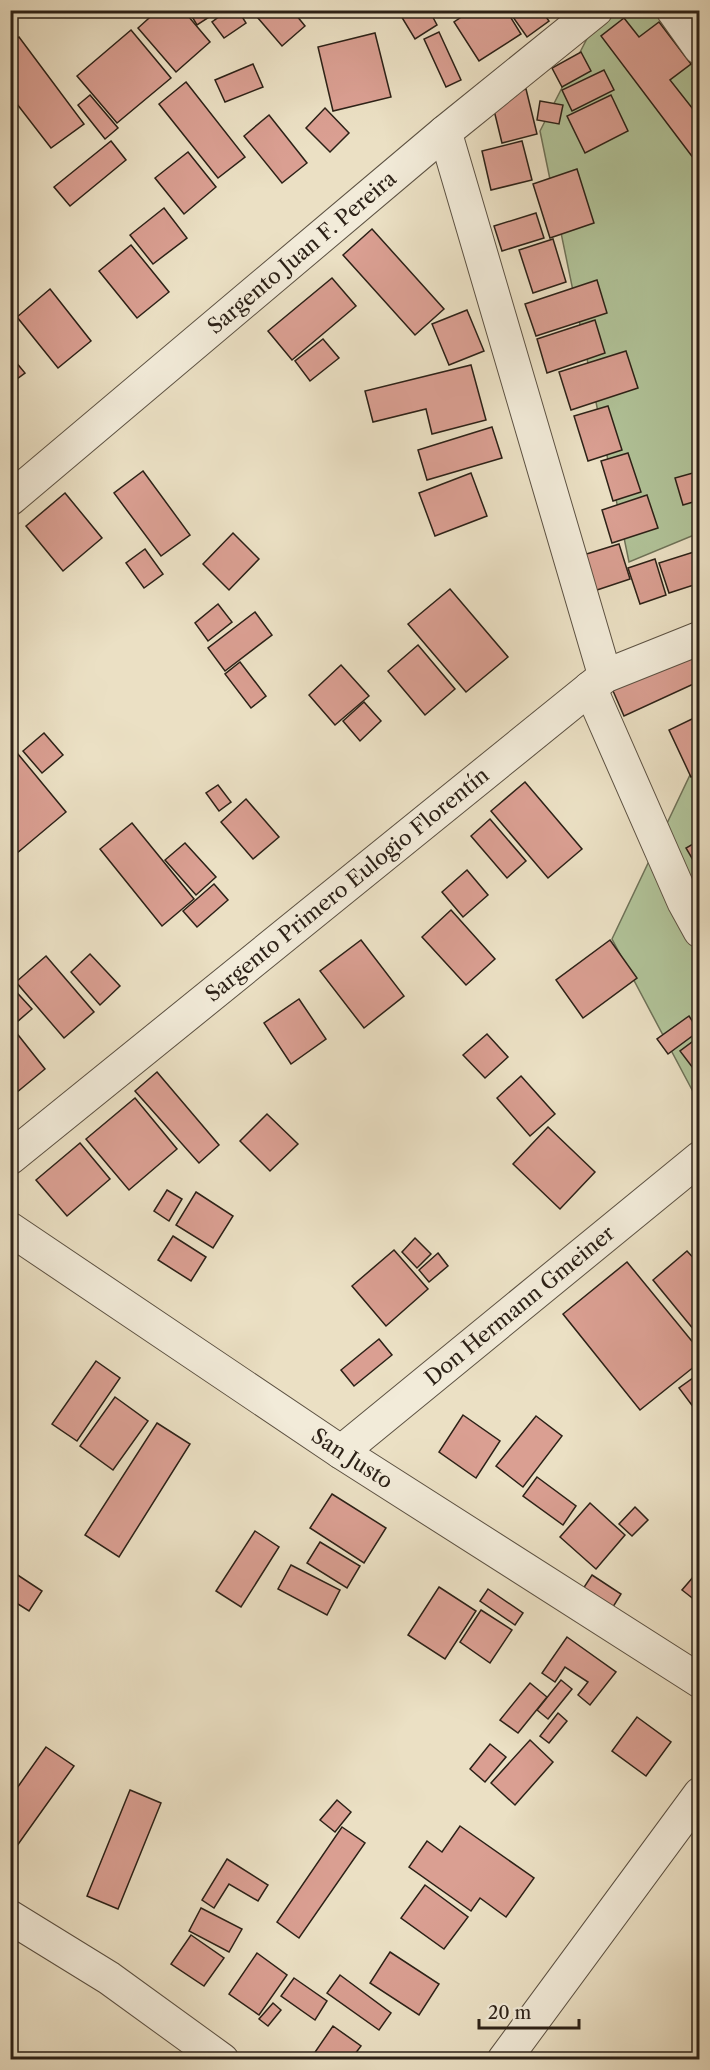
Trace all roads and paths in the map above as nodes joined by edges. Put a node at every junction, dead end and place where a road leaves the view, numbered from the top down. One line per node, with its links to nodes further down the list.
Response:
1 (596, 10): 4 (street, Sargento Juan F. Pereira)
2 (673, 10): 3 (street)
3 (699, 48)
4 (445, 132): 5 (street, Sargento Juan F. Pereira); 7 (street)
5 (10, 499)
6 (699, 638): 7 (street, Sargento Primero Eulogio Florentín)
7 (598, 682): 8 (street); 9 (street, Sargento Primero Eulogio Florentín)
8 (699, 932)
9 (10, 1158)
10 (699, 1158): 12 (street, Don Hermann Gmeiner)
11 (10, 1229): 12 (street, San Justo)
12 (340, 1452): 13 (street, San Justo)
13 (699, 1681)
14 (699, 1794): 17 (street)
15 (10, 1917): 16 (street)
16 (222, 2060)
17 (504, 2060)

